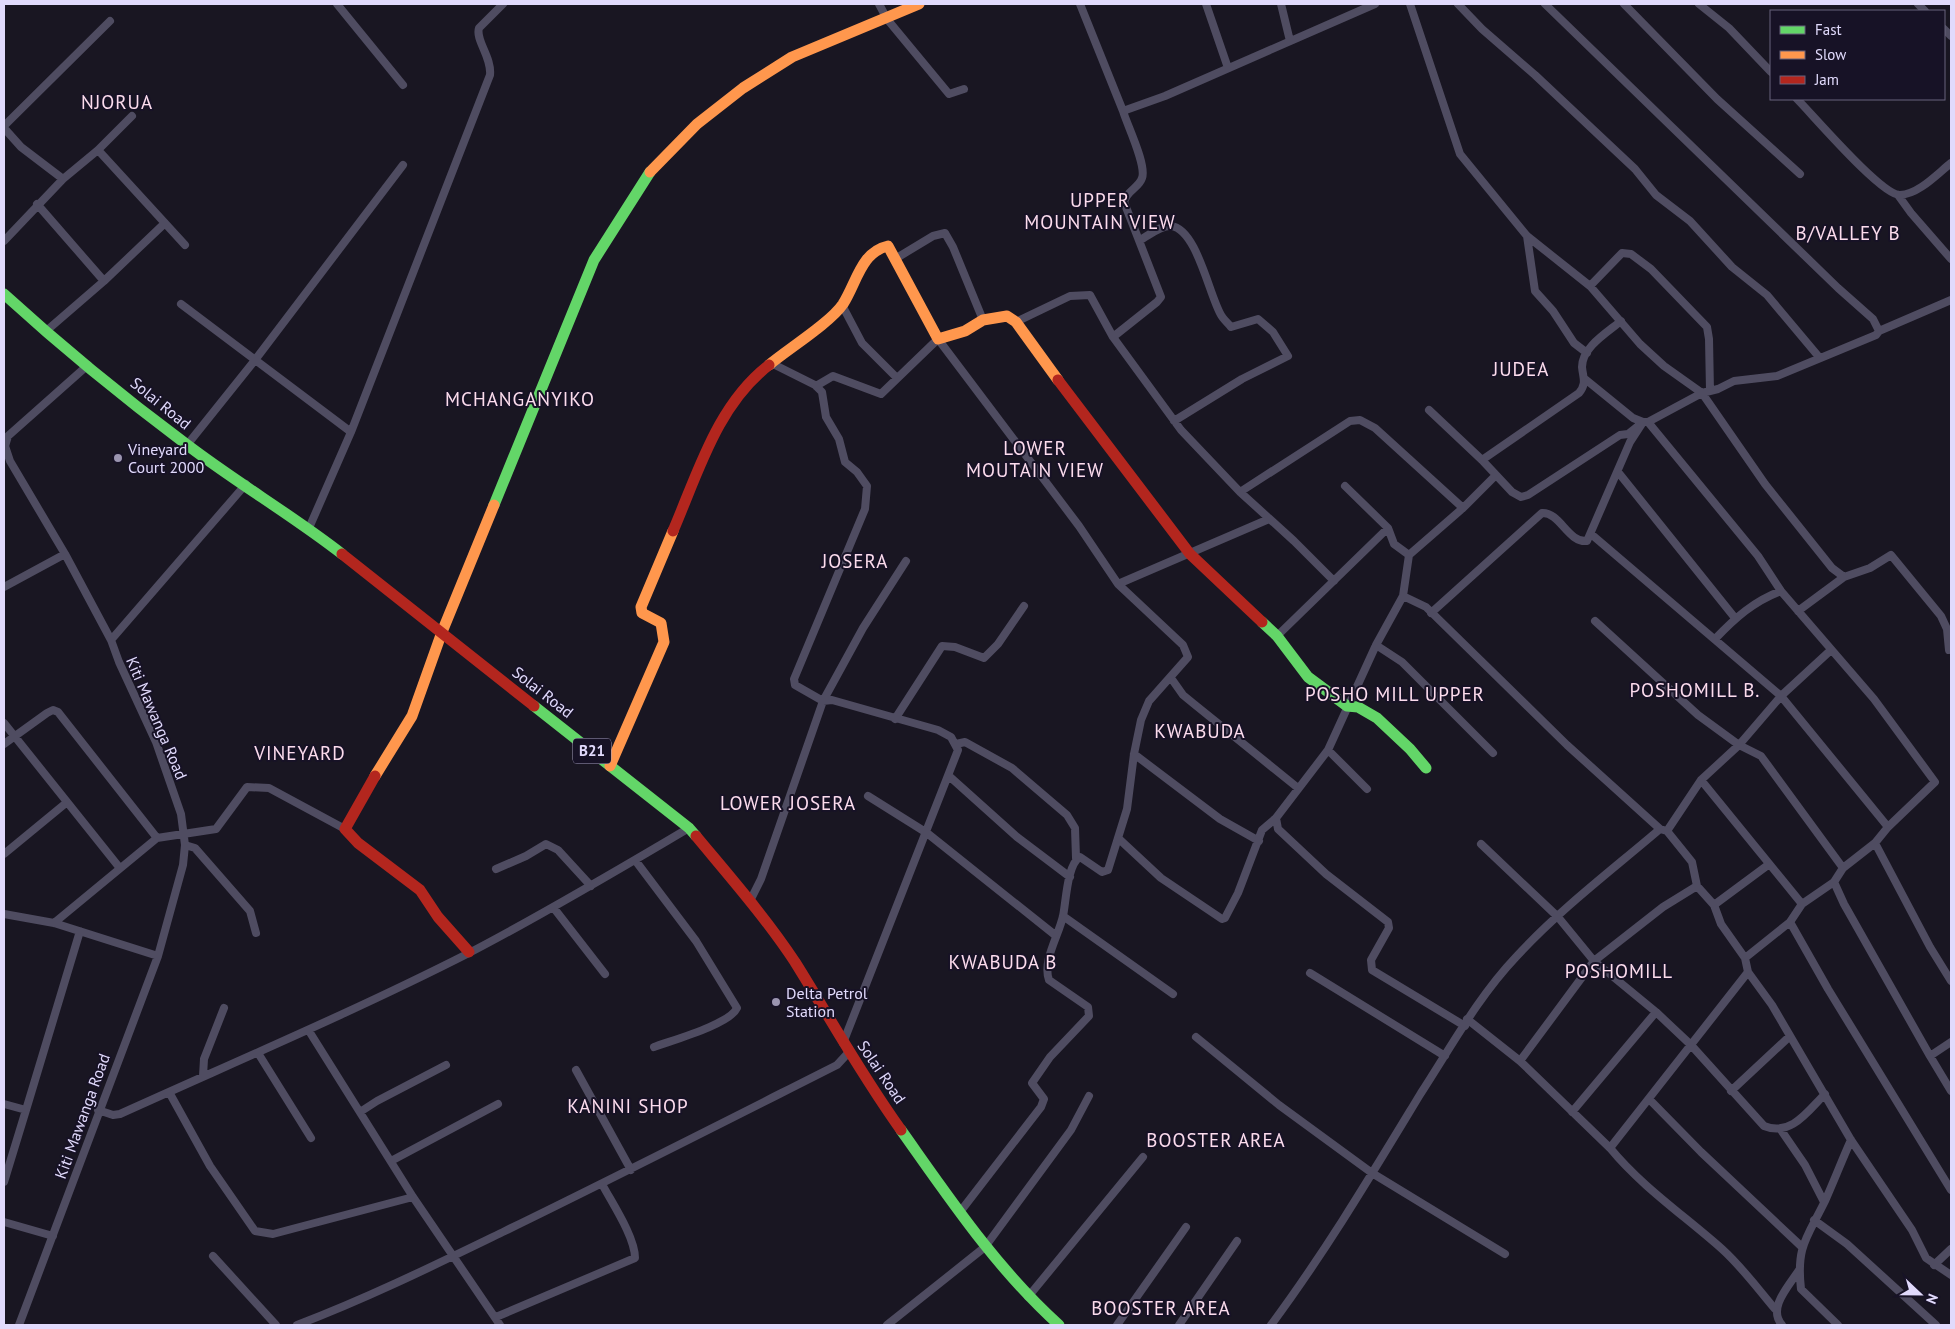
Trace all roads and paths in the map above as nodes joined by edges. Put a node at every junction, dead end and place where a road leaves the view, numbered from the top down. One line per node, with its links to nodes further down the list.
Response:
1 (337, 4): 19 (street)
2 (879, 4): 14 (street)
3 (919, 4): 14 (main road)
4 (1080, 4): 22 (street)
5 (1206, 4): 17 (street)
6 (1280, 4): 16 (street)
7 (1376, 4): 16 (street)
8 (1410, 4): 33 (street)
9 (1458, 4): 53 (street)
10 (1545, 4): 48 (street)
11 (1624, 4): 28 (street)
12 (1699, 4): 18 (street)
13 (498, 5): 64 (street)
14 (887, 19): 20 (street); 92 (main road)
15 (110, 21): 24 (street)
16 (1290, 41): 17 (street)
17 (1228, 68): 22 (street)
18 (1770, 71)
19 (403, 85)
20 (964, 89)
21 (1798, 100): 30 (street)
22 (1122, 111): 34 (street)
23 (132, 116): 25 (street)
24 (4, 127): 29 (street)
25 (98, 150): 29 (street); 32 (street)
26 (1951, 163): 30 (street)
27 (403, 165): 54 (street)
28 (1800, 174)
29 (63, 179): 31 (street)
30 (1898, 195): 38 (street)
31 (38, 204): 35 (street); 39 (street)
32 (165, 223): 36 (street); 39 (street)
33 (1527, 236): 40 (street); 52 (street)
34 (1140, 240): 50 (street); 62 (street)
35 (4, 241)
36 (184, 245)
37 (895, 259): 44 (main road); 45 (street); 51 (main road)
38 (1951, 259)
39 (104, 281): 49 (street)
40 (1590, 286): 46 (street); 60 (street)
41 (4, 294): 49 (main road, Solai Road / B21)
42 (1951, 300): 48 (street)
43 (181, 304): 54 (street)
44 (842, 305): 55 (main road); 57 (street)
45 (983, 320): 47 (main road); 51 (main road)
46 (1621, 321): 52 (street); 60 (street)
47 (1016, 322): 50 (street); 78 (main road)
48 (1879, 331): 53 (street)
49 (45, 332): 56 (main road, Solai Road / B21)
50 (1113, 337): 62 (street)
51 (938, 338): 57 (street); 83 (street)
52 (1587, 353): 58 (street)
53 (1820, 357): 60 (street)
54 (255, 360): 64 (street); 65 (street)
55 (771, 363): 59 (street); 112 (main road)
56 (88, 365): 65 (main road, Solai Road / B21); 77 (street, Kiti Mawanga Road)
57 (897, 378): 59 (street)
58 (1585, 379): 63 (street); 66 (street)
59 (816, 386): 101 (street)
60 (1706, 392): 63 (street); 81 (street)
61 (1429, 410): 66 (street)
62 (1174, 421): 71 (street)
63 (1646, 422): 67 (street); 68 (street); 85 (street)
64 (351, 432): 74 (street)
65 (187, 445): 69 (main road, Solai Road / B21)
66 (1482, 460): 68 (street)
67 (1618, 472): 76 (street); 90 (street)
68 (1496, 475): 72 (street)
69 (246, 484): 74 (main road, Solai Road / B21); 95 (street)
70 (1345, 486): 75 (street)
71 (1240, 492): 72 (street); 73 (street)
72 (1463, 508): 79 (street)
73 (1269, 519): 78 (street); 82 (street)
74 (309, 528): 92 (main road, Solai Road / B21)
75 (1388, 528): 79 (street); 82 (street)
76 (1591, 534): 89 (street); 94 (street)
77 (65, 554): 84 (street); 95 (street, Kiti Mawanga Road)
78 (1190, 554): 83 (street); 93 (main road)
79 (1409, 555): 86 (street)
80 (906, 561): 101 (street)
81 (1844, 577): 88 (street); 98 (street)
82 (1334, 581): 93 (street)
83 (1118, 584): 99 (street)
84 (4, 587)
85 (1781, 591): 88 (street); 90 (street)
86 (1403, 596): 89 (street); 96 (street)
87 (1024, 606): 103 (street)
88 (1798, 611): 97 (street)
89 (1431, 613): 124 (street)
90 (1735, 618): 94 (street)
91 (1595, 621): 108 (street)
92 (442, 632): 112 (main road, Solai Road / B21); 123 (main road)
93 (1277, 636): 102 (main road)
94 (1715, 639): 100 (street)
95 (111, 640): 126 (street, Kiti Mawanga Road)
96 (1376, 645): 102 (street); 110 (street)
97 (1831, 650): 100 (street); 122 (street)
98 (1949, 650)
99 (1171, 678): 111 (street); 116 (street)
100 (1782, 696): 108 (street); 122 (street)
101 (823, 701): 103 (street); 144 (street)
102 (1347, 706): 109 (street); 113 (main road)
103 (896, 719): 107 (street)
104 (4, 723): 105 (street)
105 (14, 736): 106 (street); 119 (street); 127 (street)
106 (4, 744)
107 (956, 744): 114 (street); 134 (street)
108 (1739, 745): 115 (street); 138 (street)
109 (1328, 750): 116 (street); 117 (street)
110 (1493, 753)
111 (1134, 754): 128 (street); 129 (street)
112 (610, 766): 121 (main road, Solai Road / B21)
113 (1426, 768)
114 (949, 776): 125 (street); 140 (street)
115 (1701, 780): 124 (street); 136 (street)
116 (1298, 788): 120 (street)
117 (1367, 789)
118 (868, 796): 125 (street)
119 (66, 803): 133 (street); 137 (street)
120 (1276, 818): 129 (street); 167 (street)
121 (689, 828): 135 (street); 144 (main road, Solai Road / B21)
122 (1888, 828): 131 (street)
123 (345, 830): 126 (street); 156 (main road)
124 (1664, 830): 143 (street); 150 (street)
125 (928, 833): 155 (street); 174 (street)
126 (184, 835): 127 (street); 132 (street, Kiti Mawanga Road)
127 (157, 838): 137 (street)
128 (1118, 838): 129 (street); 134 (street)
129 (1259, 841)
130 (1481, 844): 150 (street)
131 (1875, 844): 138 (street); 163 (street)
132 (185, 845): 154 (street); 157 (street, Kiti Mawanga Road)
133 (4, 854)
134 (1076, 858): 140 (street)
135 (635, 860): 142 (street); 173 (street)
136 (1768, 865): 145 (street); 146 (street)
137 (119, 867): 152 (street)
138 (1843, 868): 141 (street)
139 (496, 869): 142 (street)
140 (1070, 877): 149 (street)
141 (1834, 882): 146 (street); 177 (street)
142 (591, 886): 147 (street)
143 (1697, 886): 145 (street); 159 (street)
144 (750, 901): 174 (main road, Solai Road / B21)
145 (1714, 904): 158 (street)
146 (1802, 904): 151 (street)
147 (553, 907): 156 (street); 162 (street)
148 (4, 914): 152 (street)
149 (1063, 916): 155 (street); 164 (street)
150 (1558, 917): 159 (street); 167 (street)
151 (1790, 922): 158 (street); 204 (street)
152 (54, 923): 153 (street)
153 (80, 931): 157 (street); 190 (street)
154 (256, 933)
155 (1055, 936): 207 (street)
156 (469, 952): 168 (street)
157 (158, 956): 191 (street, Kiti Mawanga Road)
158 (1745, 958): 160 (street)
159 (1594, 961): 166 (street); 178 (street)
160 (1748, 972): 169 (street); 172 (street)
161 (1310, 973): 176 (street)
162 (605, 974)
163 (1951, 981)
164 (1173, 994)
165 (224, 1008): 181 (street)
166 (1656, 1012): 172 (street); 193 (street)
167 (1466, 1022): 176 (street); 178 (street)
168 (309, 1031): 175 (street); 192 (street)
169 (1790, 1036): 182 (street); 185 (street)
170 (1196, 1037): 201 (street)
171 (1951, 1042): 177 (street)
172 (1691, 1045): 182 (street); 187 (street)
173 (654, 1047)
174 (846, 1048): 200 (street); 207 (main road, Solai Road / B21)
175 (258, 1053): 181 (street); 195 (street)
176 (1445, 1056): 201 (street)
177 (1930, 1056): 183 (street)
178 (1520, 1061): 193 (street)
179 (446, 1065): 192 (street)
180 (576, 1070): 200 (street)
181 (202, 1076): 184 (street)
182 (1731, 1091): 194 (street)
183 (1951, 1091)
184 (169, 1092): 191 (street); 205 (street)
185 (1825, 1094): 194 (street); 196 (street)
186 (1089, 1096): 213 (street)
187 (1649, 1099): 197 (street); 214 (street)
188 (4, 1104): 190 (street)
189 (498, 1104): 199 (street)
190 (26, 1110): 202 (street)
191 (98, 1110): 211 (street, Kiti Mawanga Road)
192 (360, 1112): 199 (street)
193 (1572, 1112): 197 (street)
194 (1781, 1130): 206 (street)
195 (311, 1138)
196 (1850, 1140): 206 (street); 219 (street)
197 (1610, 1148): 223 (street)
198 (1143, 1157): 222 (street)
199 (391, 1161): 205 (street)
200 (631, 1170): 203 (street)
201 (1372, 1173): 216 (street); 233 (street)
202 (4, 1182)
203 (602, 1184): 218 (street); 224 (street)
204 (1951, 1190)
205 (413, 1197): 218 (street)
206 (1824, 1202): 208 (street)
207 (960, 1212): 213 (main road, Solai Road / B21)
208 (1814, 1220): 214 (street); 236 (street)
209 (4, 1222): 211 (street)
210 (1186, 1227): 231 (street)
211 (53, 1236): 225 (street, Kiti Mawanga Road)
212 (1237, 1241): 232 (street)
213 (985, 1247): 222 (main road, Solai Road / B21); 229 (street)
214 (1802, 1247): 220 (street)
215 (1951, 1249): 219 (street)
216 (1504, 1254)
217 (213, 1256): 226 (street)
218 (455, 1256): 224 (street); 227 (street)
219 (1934, 1265): 221 (street)
220 (1799, 1270): 223 (street); 235 (street)
221 (1951, 1275)
222 (1028, 1297): 230 (main road, Solai Road / B21)
223 (1775, 1310): 234 (street)
224 (496, 1317): 228 (street)
225 (19, 1325)
226 (276, 1325)
227 (298, 1325)
228 (500, 1325)
229 (888, 1325)
230 (1059, 1325)
231 (1117, 1325)
232 (1179, 1325)
233 (1271, 1325)
234 (1782, 1325)
235 (1838, 1325)
236 (1936, 1325)

